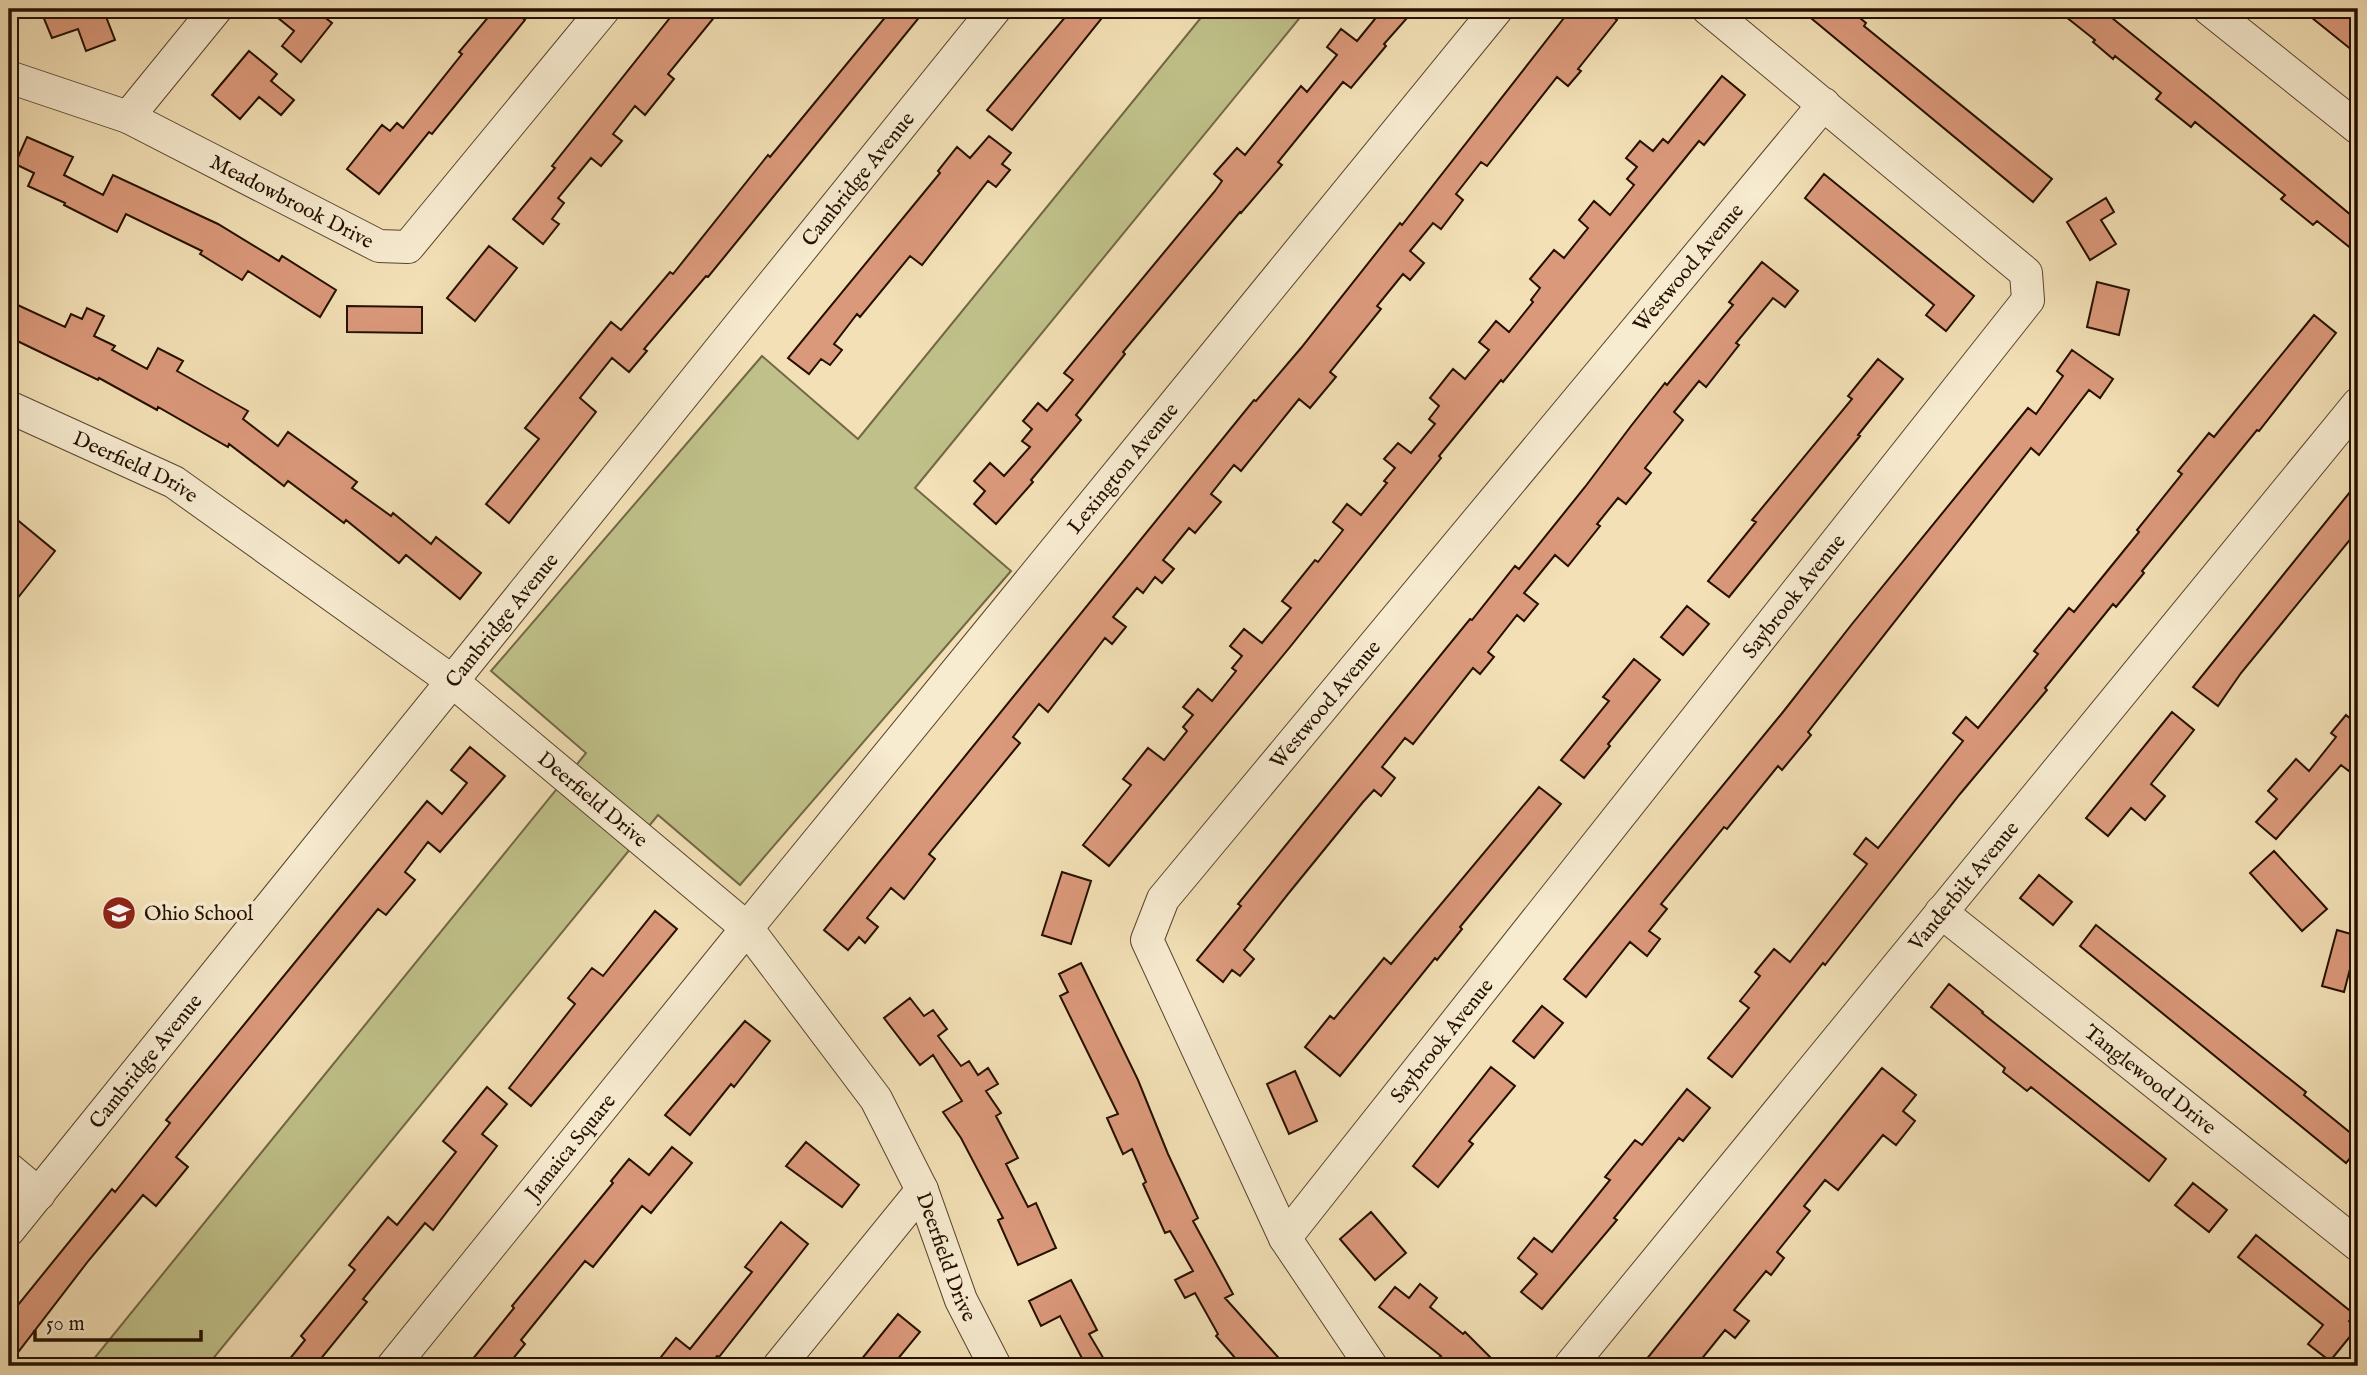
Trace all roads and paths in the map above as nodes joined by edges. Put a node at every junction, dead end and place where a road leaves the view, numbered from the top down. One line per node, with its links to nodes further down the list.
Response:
1 (216, 9): 9 (street)
2 (604, 9): 9 (street, Meadowbrook Drive)
3 (995, 9): 13 (street, Cambridge Avenue)
4 (1497, 9): 15 (street, Lexington Avenue)
5 (1708, 9): 8 (street, Saybrook Avenue)
6 (2209, 9): 10 (street)
7 (9, 77): 9 (street, Meadowbrook Drive)
8 (1824, 104): 20 (street, Westwood Avenue); 20 (street, Saybrook Avenue)
9 (128, 117)
10 (2358, 128)
11 (2358, 404): 14 (street, Vanderbilt Avenue)
12 (9, 407): 13 (street, Deerfield Drive)
13 (452, 681): 15 (street, Deerfield Drive); 18 (street, Cambridge Avenue)
14 (1941, 912): 21 (street, Tanglewood Drive); 26 (street, Vanderbilt Avenue)
15 (747, 928): 17 (street, Deerfield Drive); 22 (street, Jamaica Square)
16 (9, 1170): 18 (street)
17 (922, 1190): 23 (street); 24 (street, Deerfield Drive)
18 (39, 1194): 19 (street, Cambridge Avenue)
19 (9, 1230)
20 (1285, 1238): 25 (street, Westwood Avenue)
21 (2358, 1245)
22 (393, 1366)
23 (779, 1366)
24 (995, 1366)
25 (1371, 1366)
26 (1570, 1366)

